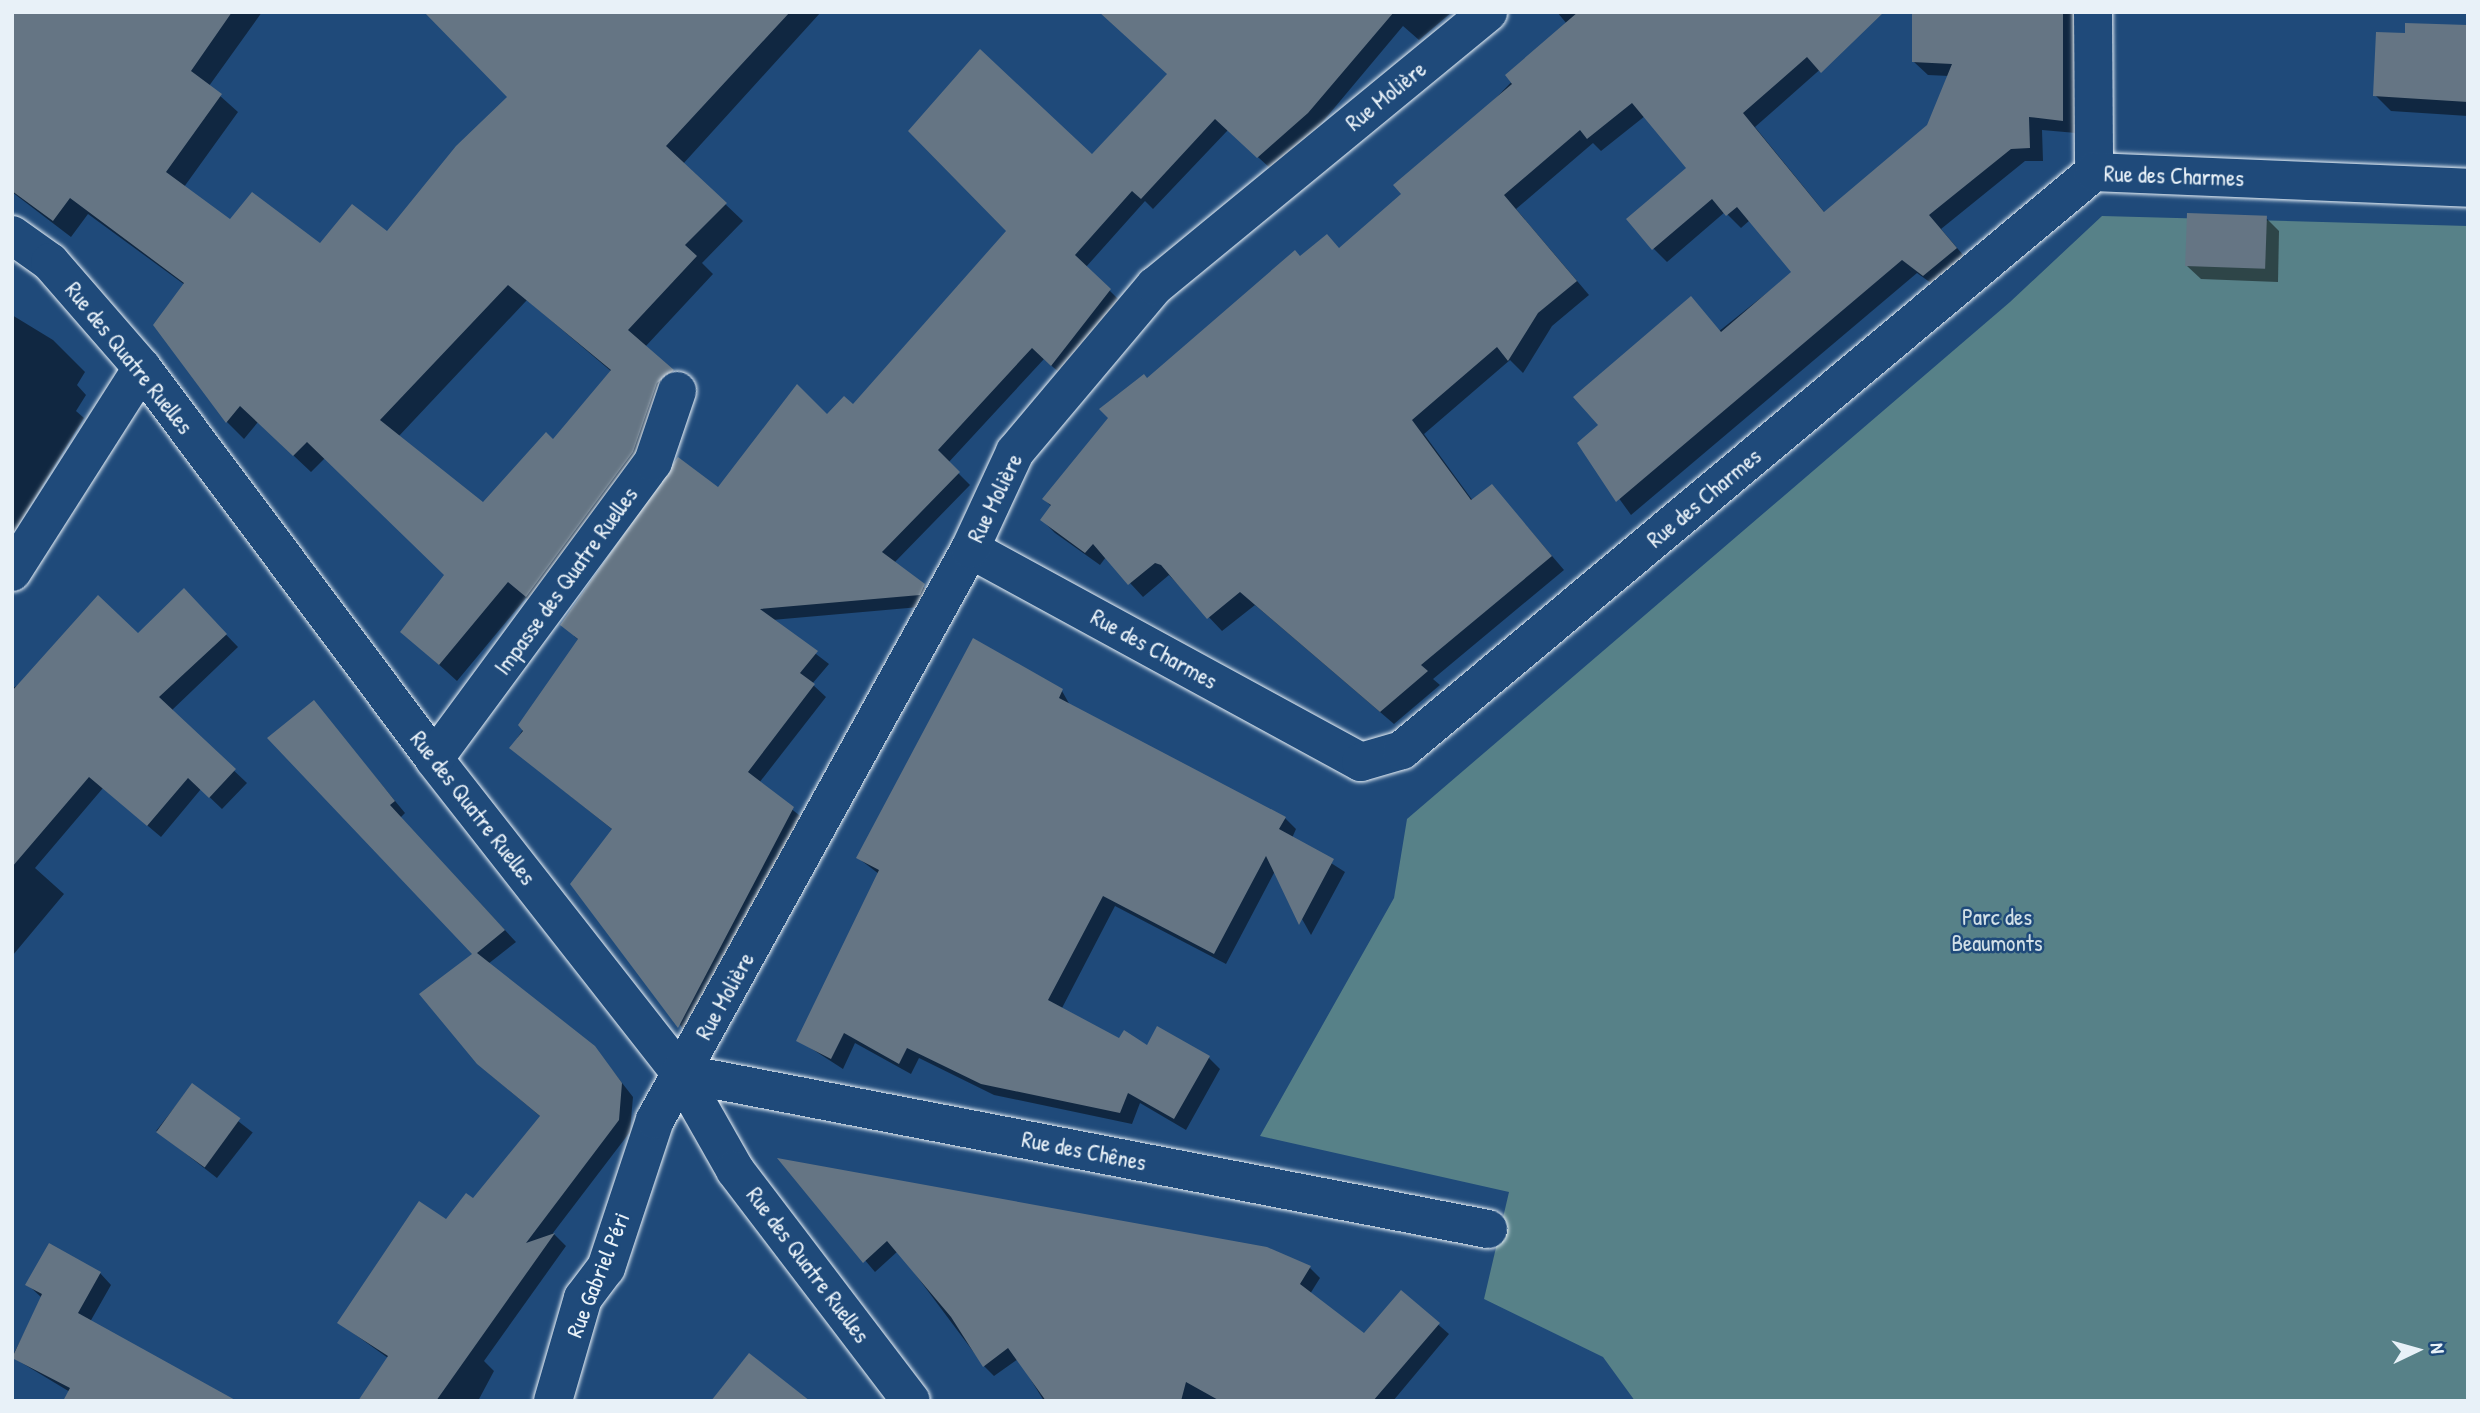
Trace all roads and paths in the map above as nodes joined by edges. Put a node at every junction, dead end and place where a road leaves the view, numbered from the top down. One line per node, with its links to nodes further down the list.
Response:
1 (1488, 12): 8 (street, Rue Molière)
2 (2093, 12): 3 (street)
3 (2094, 172): 4 (street, Rue des Charmes); 8 (street, Rue des Charmes)
4 (2468, 188)
5 (12, 235): 6 (street, Rue des Quatre Ruelles)
6 (142, 369): 9 (street); 10 (street, Rue des Quatre Ruelles)
7 (677, 391): 10 (street, Impasse des Quatre Ruelles)
8 (970, 549): 11 (street, Rue Molière)
9 (12, 572)
10 (434, 759): 11 (street, Rue des Quatre Ruelles)
11 (680, 1073): 12 (street, Rue des Chênes); 13 (street, Rue Gabriel Péri); 14 (street, Rue des Quatre Ruelles)
12 (1488, 1229)
13 (553, 1401)
14 (911, 1401)

